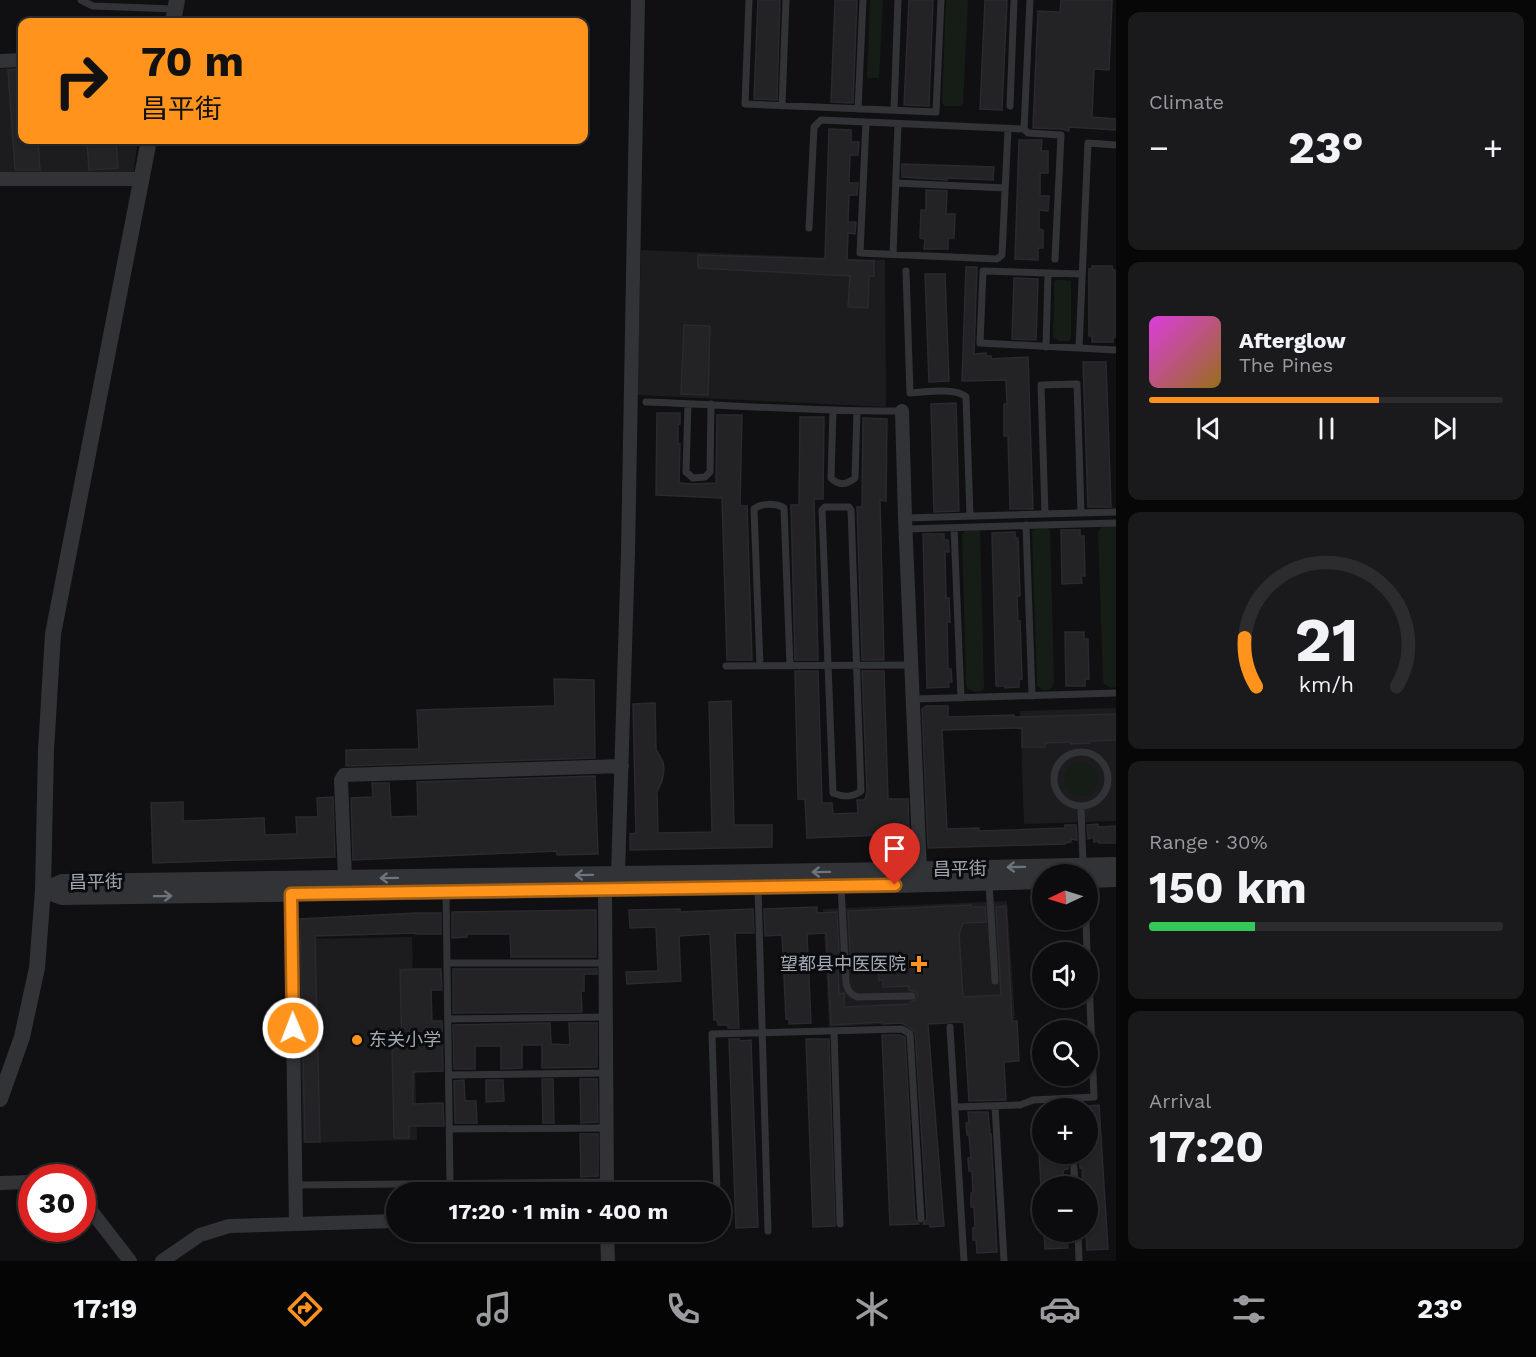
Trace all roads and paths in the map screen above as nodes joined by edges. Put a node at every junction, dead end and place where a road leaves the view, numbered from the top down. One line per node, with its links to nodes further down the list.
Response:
1 (81, 0): 10 (lane)
2 (638, 0): 60 (street)
3 (749, 0): 13 (lane)
4 (786, 0): 13 (lane)
5 (863, 0): 15 (lane)
6 (898, 0): 16 (lane)
7 (940, 0): 16 (lane)
8 (1014, 0): 14 (lane)
9 (1030, 0): 20 (lane)
10 (175, 10)
11 (18, 60): 12 (street)
12 (0, 61)
13 (782, 106): 15 (lane)
14 (1010, 106)
15 (858, 109): 16 (lane)
16 (894, 110)
17 (866, 122): 18 (lane); 27 (lane); 28 (lane)
18 (898, 124): 19 (lane); 25 (lane)
19 (1008, 129): 20 (lane); 26 (lane)
20 (1024, 129): 29 (lane)
21 (149, 144): 23 (street)
22 (1116, 145): 32 (lane)
23 (142, 178): 24 (street); 76 (street)
24 (0, 179)
25 (896, 183): 26 (lane); 28 (lane)
26 (1005, 188): 28 (lane)
27 (809, 228)
28 (892, 254)
29 (1055, 259)
30 (906, 271): 45 (lane)
31 (1048, 273): 32 (lane); 33 (lane); 33 (lane)
32 (1082, 274): 34 (lane)
33 (1046, 346): 34 (lane)
34 (1079, 348): 35 (lane)
35 (1116, 350)
36 (646, 402): 37 (lane)
37 (688, 404): 38 (lane); 38 (lane)
38 (711, 405): 39 (lane)
39 (833, 410): 40 (lane); 40 (lane)
40 (857, 411): 41 (lane)
41 (902, 411): 47 (street)
42 (1116, 512): 43 (lane)
43 (1081, 513): 44 (lane); 44 (lane)
44 (1045, 514): 45 (lane)
45 (970, 516): 47 (lane)
46 (1116, 523): 48 (lane)
47 (905, 524): 49 (lane); 52 (street)
48 (1026, 525): 49 (lane); 57 (lane)
49 (954, 528): 58 (lane)
50 (828, 665): 51 (lane); 51 (lane); 51 (lane); 55 (lane)
51 (856, 665): 52 (lane)
52 (911, 665): 59 (street)
53 (726, 666): 54 (lane)
54 (760, 666): 55 (lane); 55 (lane)
55 (790, 666)
56 (1116, 693): 57 (lane)
57 (1032, 696): 58 (lane)
58 (961, 698): 59 (lane)
59 (913, 699): 64 (street)
60 (622, 766): 67 (street); 69 (street)
61 (1081, 807): 61 (lane); 62 (lane)
62 (1084, 864)
63 (1116, 865): 65 (street, 昌平街)
64 (920, 870): 66 (street, 昌平街, one-way to 64); 67 (street, 昌平街, one-way to 67)
65 (1098, 870)
66 (1032, 872)
67 (618, 874): 69 (street, 昌平街, one-way to 69)
68 (1098, 876): 70 (street, 昌平街)
69 (345, 878): 76 (street, 昌平街)
70 (1116, 879)
71 (1032, 881): 72 (street, 昌平街)
72 (989, 883): 73 (street, 昌平街); 81 (lane)
73 (841, 886): 74 (street, 昌平街); 82 (lane)
74 (758, 887): 75 (street, 昌平街); 88 (lane)
75 (605, 889): 77 (street, 昌平街); 80 (street)
76 (43, 890): 78 (street, 昌平街, one-way to 78); 92 (street)
77 (446, 891): 78 (street, 昌平街); 79 (lane)
78 (291, 894): 104 (street)
79 (447, 963): 80 (lane); 85 (lane)
80 (605, 963): 84 (street)
81 (995, 981)
82 (912, 996)
83 (1090, 1008): 91 (lane)
84 (606, 1017): 85 (lane); 89 (street)
85 (448, 1019): 90 (lane)
86 (950, 1027): 95 (lane)
87 (834, 1031): 88 (lane); 106 (lane); 109 (lane)
88 (762, 1033): 101 (lane); 110 (lane)
89 (606, 1073): 90 (lane); 96 (street)
90 (449, 1075): 97 (lane)
91 (1070, 1098)
92 (0, 1099)
93 (1032, 1100): 94 (lane)
94 (994, 1106): 95 (lane); 117 (lane)
95 (955, 1107): 116 (lane)
96 (606, 1128): 97 (lane); 100 (street)
97 (450, 1129): 99 (lane)
98 (18, 1182): 102 (street)
99 (450, 1182)
100 (607, 1182)
101 (717, 1182)
102 (0, 1183)
103 (386, 1184): 104 (lane)
104 (296, 1185): 108 (street)
105 (96, 1217): 113 (street)
106 (921, 1219)
107 (386, 1221): 108 (street)
108 (296, 1224): 114 (street)
109 (840, 1224)
110 (768, 1231)
111 (607, 1242): 115 (street)
112 (1079, 1242): 118 (lane)
113 (130, 1261)
114 (162, 1261)
115 (608, 1261)
116 (964, 1261)
117 (1004, 1261)
118 (1080, 1261)

